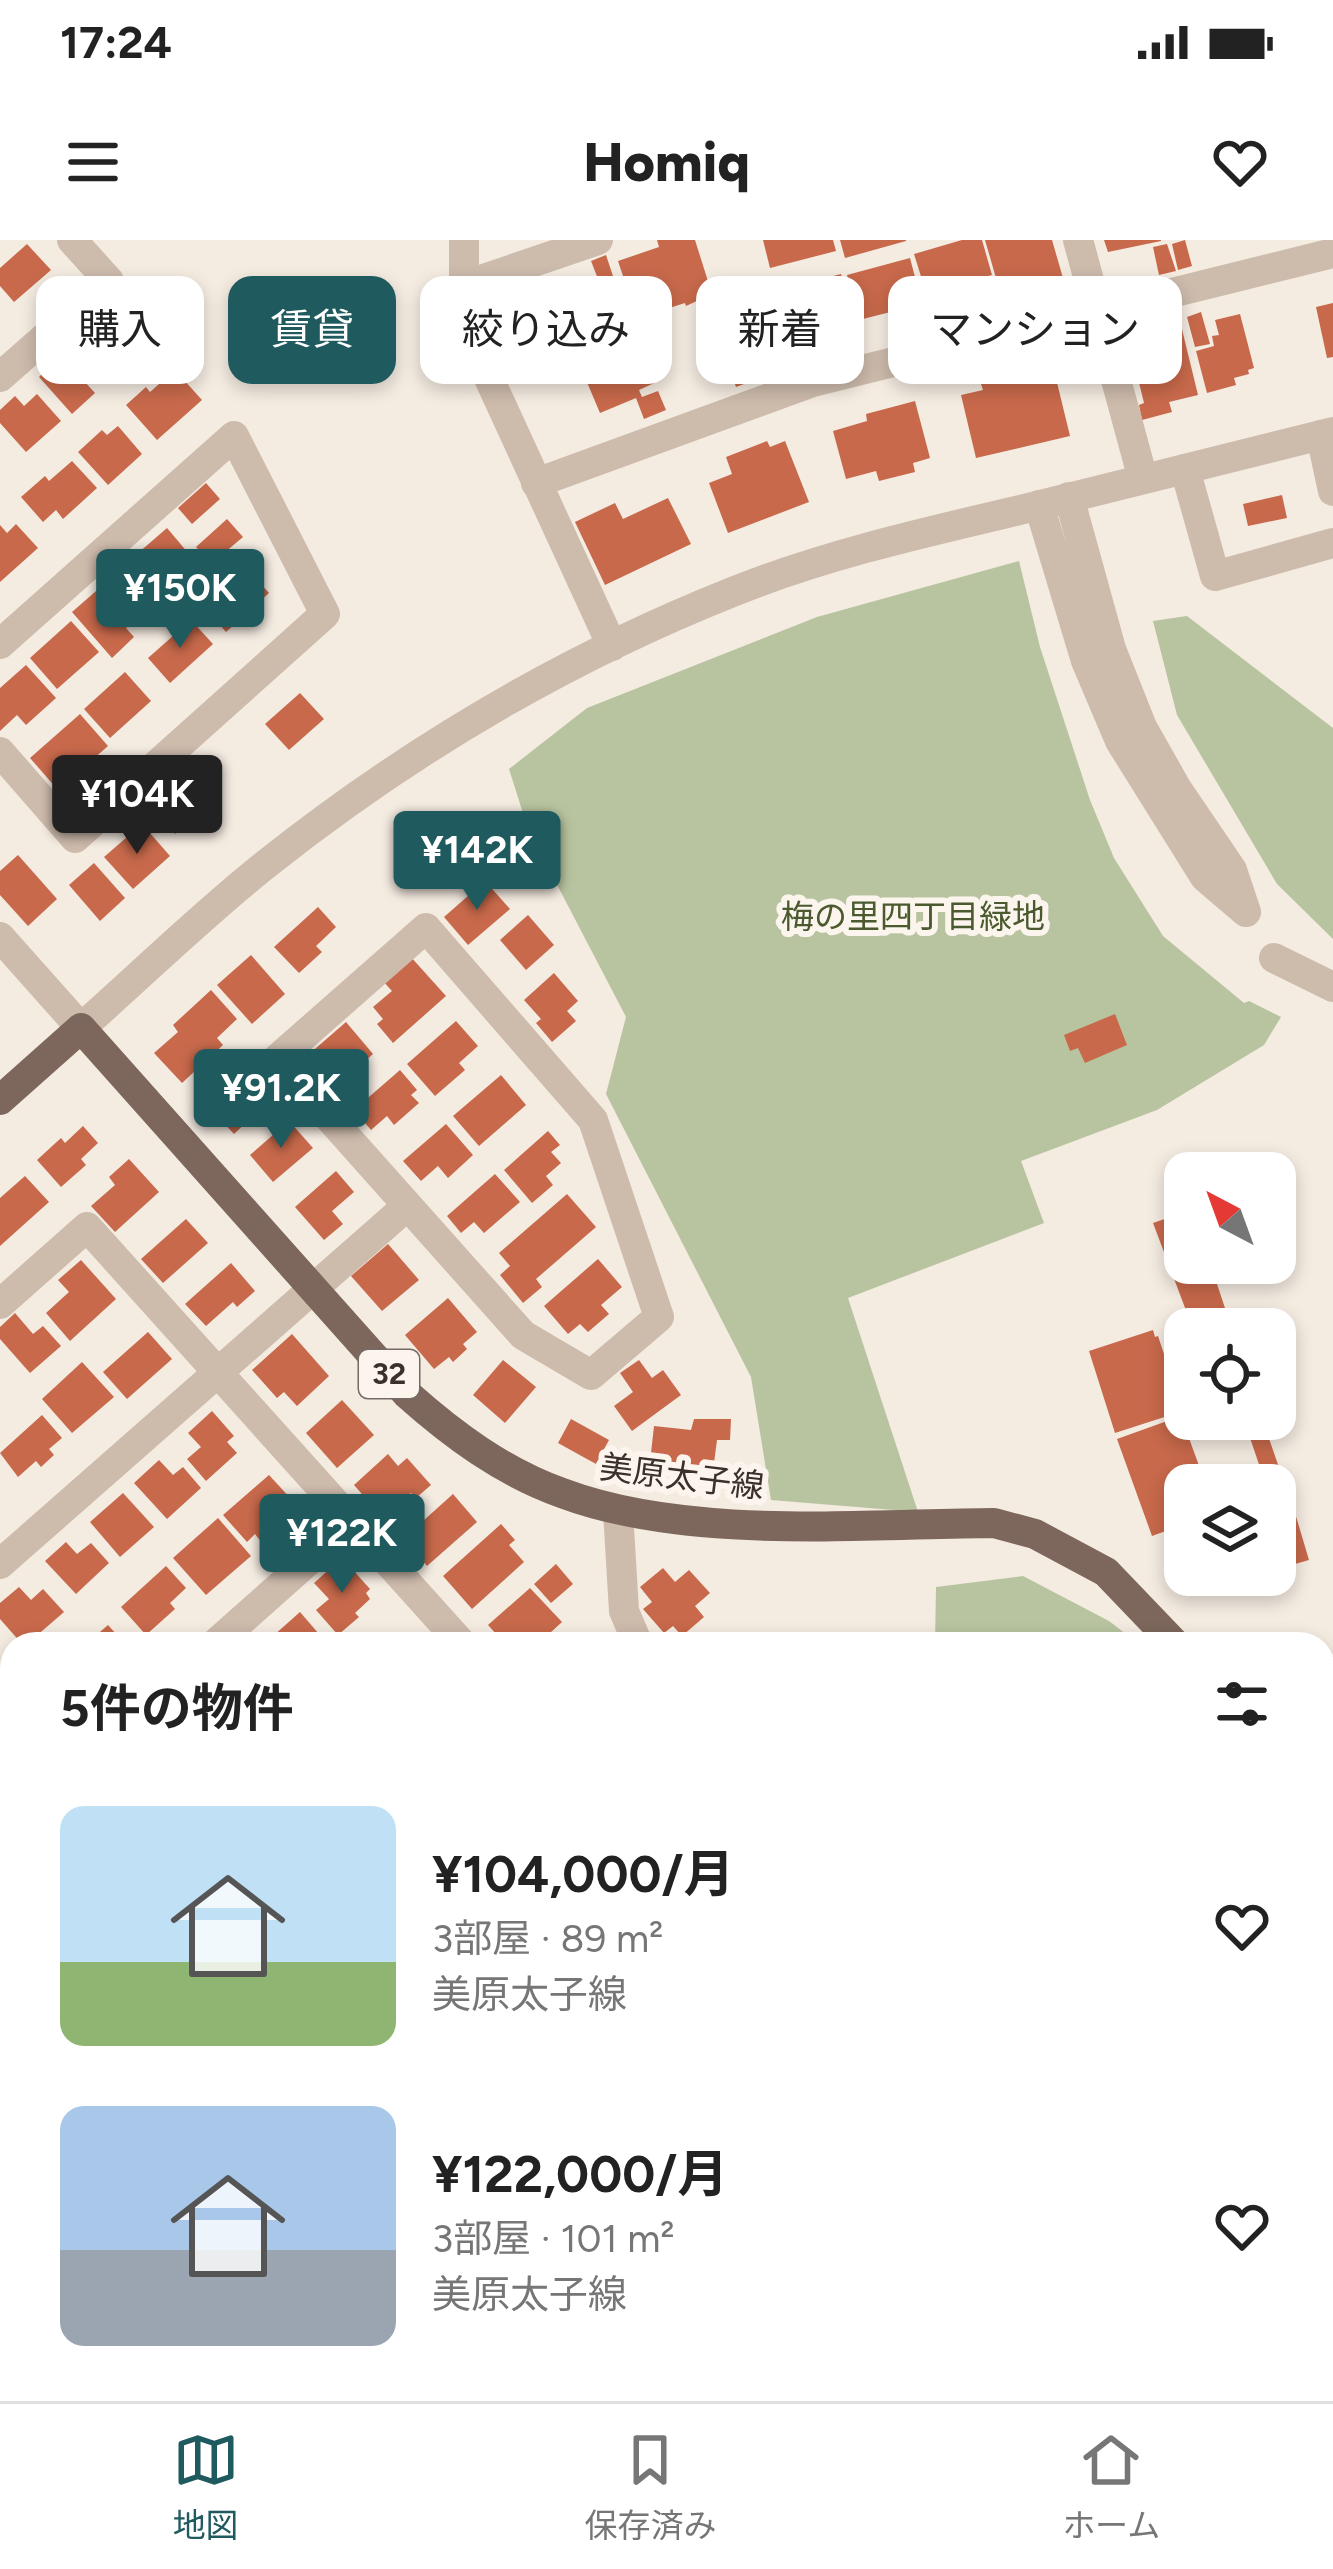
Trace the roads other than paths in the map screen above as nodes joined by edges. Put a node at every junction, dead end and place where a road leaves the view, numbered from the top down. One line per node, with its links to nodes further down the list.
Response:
1 (72, 240): 11 (street)
2 (464, 240): 6 (street)
3 (598, 240): 7 (street)
4 (1078, 240): 8 (street)
5 (1333, 253): 9 (street)
6 (463, 276)
7 (492, 276)
8 (1087, 276)
9 (1182, 291)
10 (888, 364): 17 (street)
11 (0, 377)
12 (491, 384): 17 (street)
13 (1116, 384): 16 (street)
14 (1327, 433): 15 (street); 18 (street)
15 (1185, 469): 16 (street); 20 (street)
16 (1143, 479): 19 (street)
17 (536, 483): 22 (street)
18 (1333, 491)
19 (1054, 501): 19 (street); 22 (street)
20 (1333, 542)
21 (0, 644): 23 (street)
22 (612, 646): 27 (street)
23 (0, 752)
24 (0, 937): 27 (street)
25 (1274, 958): 26 (street)
26 (1333, 987)
27 (80, 1028): 28 (main road); 30 (main road, 美原太子線 / 32)
28 (0, 1100)
29 (406, 1207): 29 (street); 30 (street)
30 (312, 1288): 32 (street); 33 (main road, 美原太子線 / 32)
31 (0, 1304): 32 (street)
32 (216, 1371): 34 (street); 35 (street)
33 (618, 1511): 38 (street); 39 (main road, 美原太子線 / 32)
34 (352, 1522): 36 (street); 37 (street)
35 (0, 1564)
36 (228, 1632)
37 (451, 1632)
38 (633, 1632)
39 (1164, 1632)

